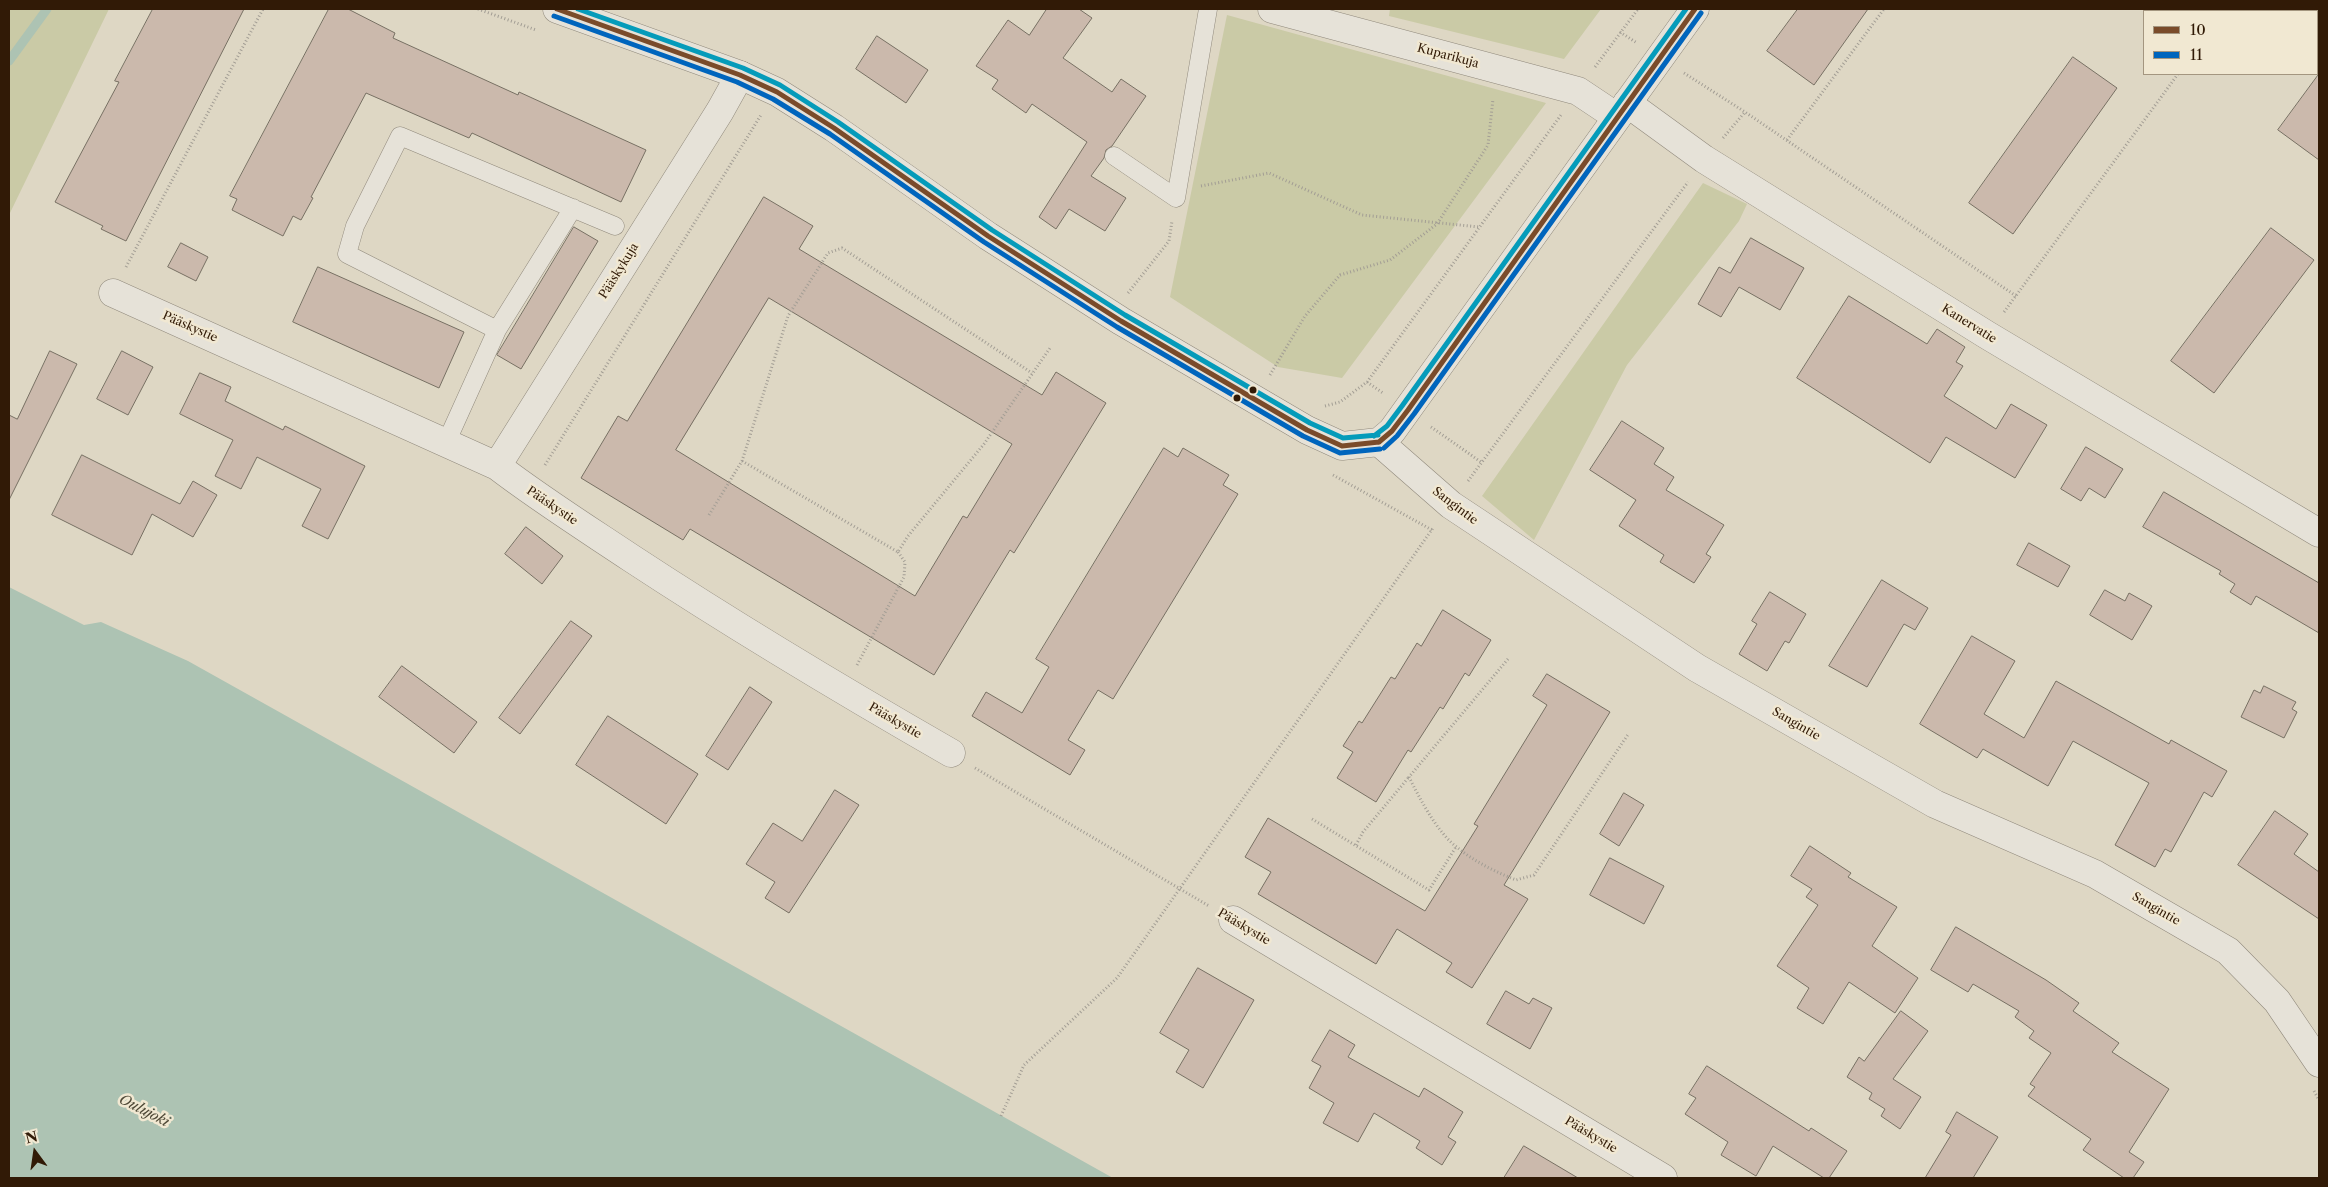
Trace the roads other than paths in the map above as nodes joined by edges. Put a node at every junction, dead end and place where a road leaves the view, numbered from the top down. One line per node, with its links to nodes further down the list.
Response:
1 (557, 9): 5 (street)
2 (1208, 9): 7 (lane)
3 (1272, 9): 6 (street, Kuparikuja)
4 (1695, 9): 6 (street)
5 (740, 75): 12 (street); 14 (street, Pääskykuja)
6 (1622, 110): 12 (street); 15 (street, Kanervatie)
7 (1114, 156)
8 (573, 208): 9 (lane); 11 (lane); 11 (lane)
9 (615, 226)
10 (113, 293): 13 (street, Pääskystie)
11 (497, 330): 13 (lane)
12 (1379, 442): 18 (street, Sangintie)
13 (446, 444): 14 (street, Pääskystie)
14 (496, 466): 16 (street, Pääskystie)
15 (2319, 533)
16 (951, 753)
17 (1233, 920): 19 (street, Pääskystie)
18 (2319, 1063)
19 (1663, 1178)

